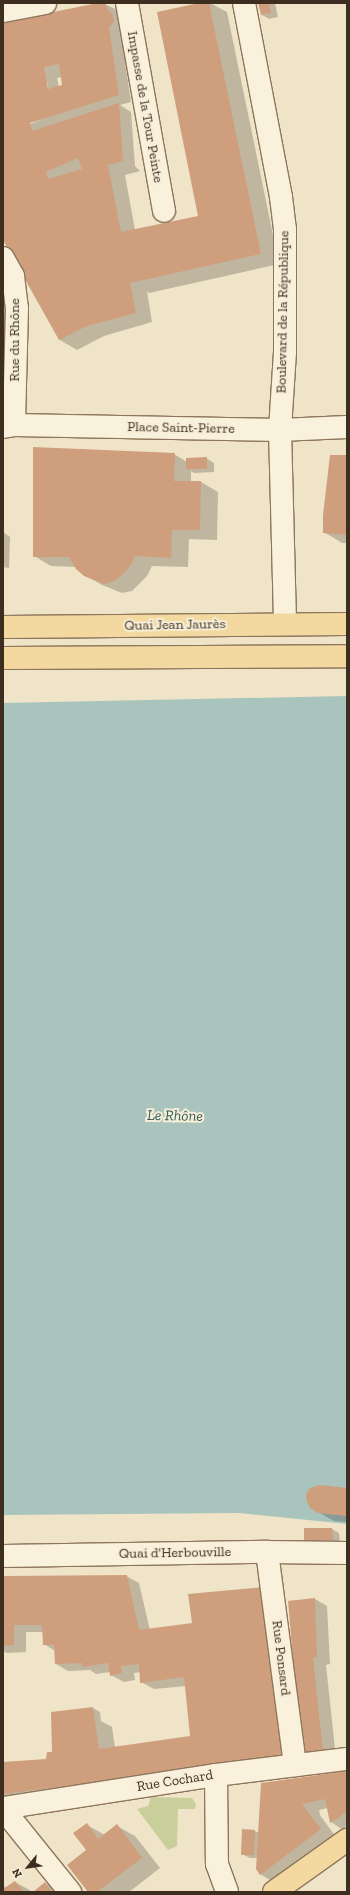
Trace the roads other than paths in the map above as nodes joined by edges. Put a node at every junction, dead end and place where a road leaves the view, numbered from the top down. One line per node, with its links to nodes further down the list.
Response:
1 (45, 3): 4 (street)
2 (127, 3): 5 (street, Impasse de la Tour Peinte)
3 (244, 3): 9 (street, Boulevard de la République)
4 (3, 11)
5 (164, 211)
6 (3, 258): 7 (street, Rue du Rhône)
7 (8, 426): 9 (street, Place Saint-Pierre)
8 (347, 427): 9 (street, Place Saint-Pierre)
9 (280, 430): 10 (street, Boulevard de la République)
10 (285, 624): 11 (main road, Quai Jean Jaurès); 12 (main road, Quai Jean Jaurès)
11 (347, 624)
12 (3, 627)
13 (347, 656): 14 (main road)
14 (3, 658)
15 (267, 1552): 16 (street, Quai d'Herbouville); 17 (street, Quai d'Herbouville); 19 (street, Rue Ponsard)
16 (347, 1553)
17 (3, 1556)
18 (347, 1759): 19 (street, Rue Cochard)
19 (295, 1765): 20 (street, Rue Cochard)
20 (216, 1775): 21 (street, Rue Cochard); 24 (street)
21 (3, 1808): 23 (street)
22 (347, 1840): 25 (main road)
23 (70, 1892)
24 (227, 1892)
25 (274, 1892)

